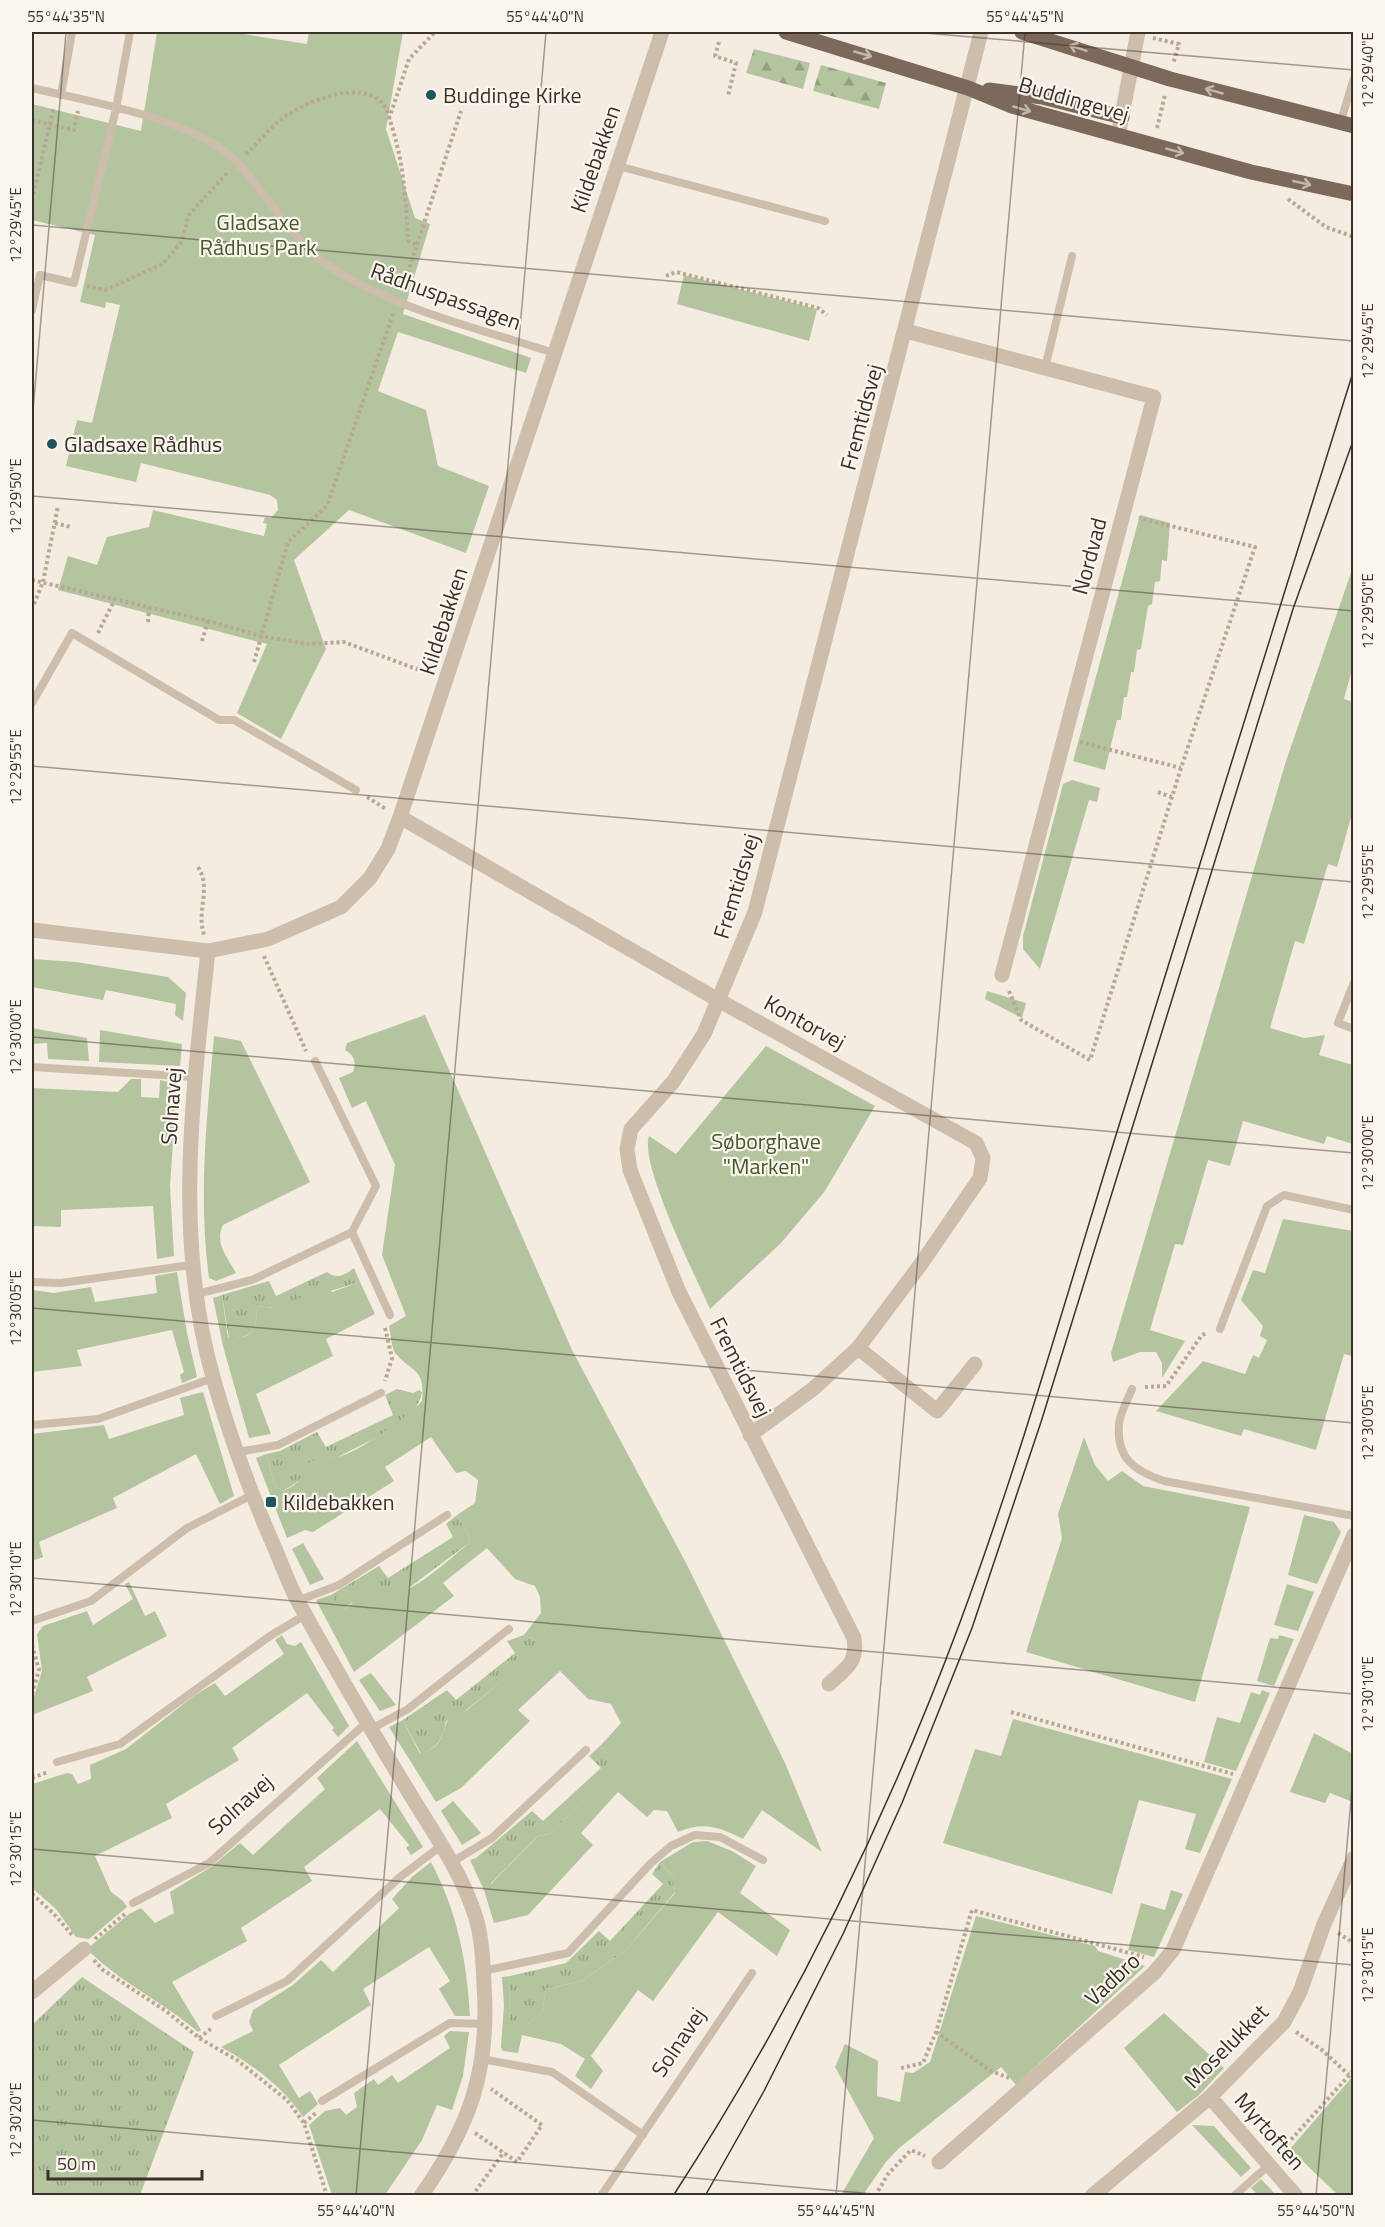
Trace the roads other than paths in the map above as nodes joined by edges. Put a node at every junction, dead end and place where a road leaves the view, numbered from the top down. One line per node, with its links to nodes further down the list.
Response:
1 (72, 32): 12 (lane)
2 (130, 32): 13 (lane)
3 (662, 32): 17 (street, Kildebakken)
4 (786, 32): 11 (main road, Buddingevej, one-way to 11)
5 (981, 32): 11 (street, Fremtidsvej)
6 (1022, 32): 8 (main road, Buddingevej, one-way to 6)
7 (1138, 32): 8 (street)
8 (1132, 68): 14 (street); 15 (main road, Buddingevej, one-way to 8)
9 (1353, 78): 15 (lane)
10 (32, 88): 12 (lane, Rådhuspassagen)
11 (968, 88): 14 (main road); 16 (main road, Buddingevej, one-way to 16); 22 (street, Fremtidsvej)
12 (59, 95): 13 (lane, Rådhuspassagen)
13 (116, 109): 21 (lane); 23 (lane, Rådhuspassagen)
14 (1122, 117): 16 (street)
15 (1347, 125)
16 (1118, 136): 18 (main road, Buddingevej, one-way to 18)
17 (618, 166): 19 (lane); 23 (street, Kildebakken)
18 (1353, 194)
19 (825, 220)
20 (1072, 256): 24 (lane)
21 (32, 310)
22 (906, 331): 24 (street, Nordvad); 32 (street, Fremtidsvej)
23 (554, 352): 27 (street, Kildebakken)
24 (1045, 368): 30 (street, Nordvad)
25 (32, 704): 26 (lane)
26 (356, 790)
27 (400, 817): 29 (street, Kildebakken); 32 (street, Kontorvej)
28 (32, 930): 29 (street, Kildebakken)
29 (208, 951): 36 (street, Solnavej)
30 (1002, 975)
31 (1353, 982): 33 (lane)
32 (720, 1001): 44 (street, Kontorvej); 50 (street, Fremtidsvej)
33 (1353, 1029)
34 (315, 1060): 38 (lane)
35 (32, 1067): 36 (lane)
36 (195, 1077): 39 (street, Solnavej)
37 (1353, 1210): 43 (lane)
38 (352, 1232): 41 (lane); 42 (lane)
39 (191, 1265): 40 (lane); 41 (street, Solnavej)
40 (32, 1282)
41 (196, 1294): 46 (street, Solnavej)
42 (390, 1315)
43 (1220, 1329)
44 (858, 1348): 45 (street); 50 (street, Kontorvej)
45 (975, 1364)
46 (213, 1378): 49 (lane); 51 (street, Solnavej)
47 (1132, 1389): 54 (lane)
48 (381, 1393): 51 (lane)
49 (32, 1425)
50 (750, 1435): 59 (street, Fremtidsvej)
51 (238, 1452): 52 (street, Solnavej)
52 (252, 1495): 56 (street, Solnavej); 57 (lane)
53 (447, 1515): 56 (lane)
54 (1353, 1516)
55 (1353, 1535): 78 (street, Vadbro)
56 (301, 1608): 60 (street, Solnavej); 62 (lane)
57 (32, 1622)
58 (508, 1629): 60 (lane, Solnavej)
59 (829, 1684)
60 (368, 1726): 63 (street, Solnavej); 67 (lane, Solnavej)
61 (586, 1750): 66 (lane)
62 (57, 1762)
63 (441, 1846): 66 (street, Solnavej); 72 (lane)
64 (1353, 1858): 75 (street, Moselukket)
65 (763, 1860): 69 (lane)
66 (452, 1862): 69 (street, Solnavej)
67 (133, 1903)
68 (84, 1949): 71 (street)
69 (483, 1971): 73 (street, Solnavej)
70 (752, 1973): 77 (lane, Solnavej)
71 (32, 1992)
72 (216, 2016)
73 (487, 2024): 74 (street, Solnavej); 76 (lane)
74 (482, 2059): 77 (lane); 80 (street, Solnavej)
75 (1210, 2097): 79 (street, Myrtoften); 82 (street, Moselukket)
76 (322, 2101)
77 (643, 2135): 81 (lane, Solnavej)
78 (939, 2162)
79 (1269, 2165): 83 (lane); 84 (street, Myrtoften)
80 (421, 2196)
81 (602, 2196)
82 (1092, 2196)
83 (1234, 2196)
84 (1296, 2196)

